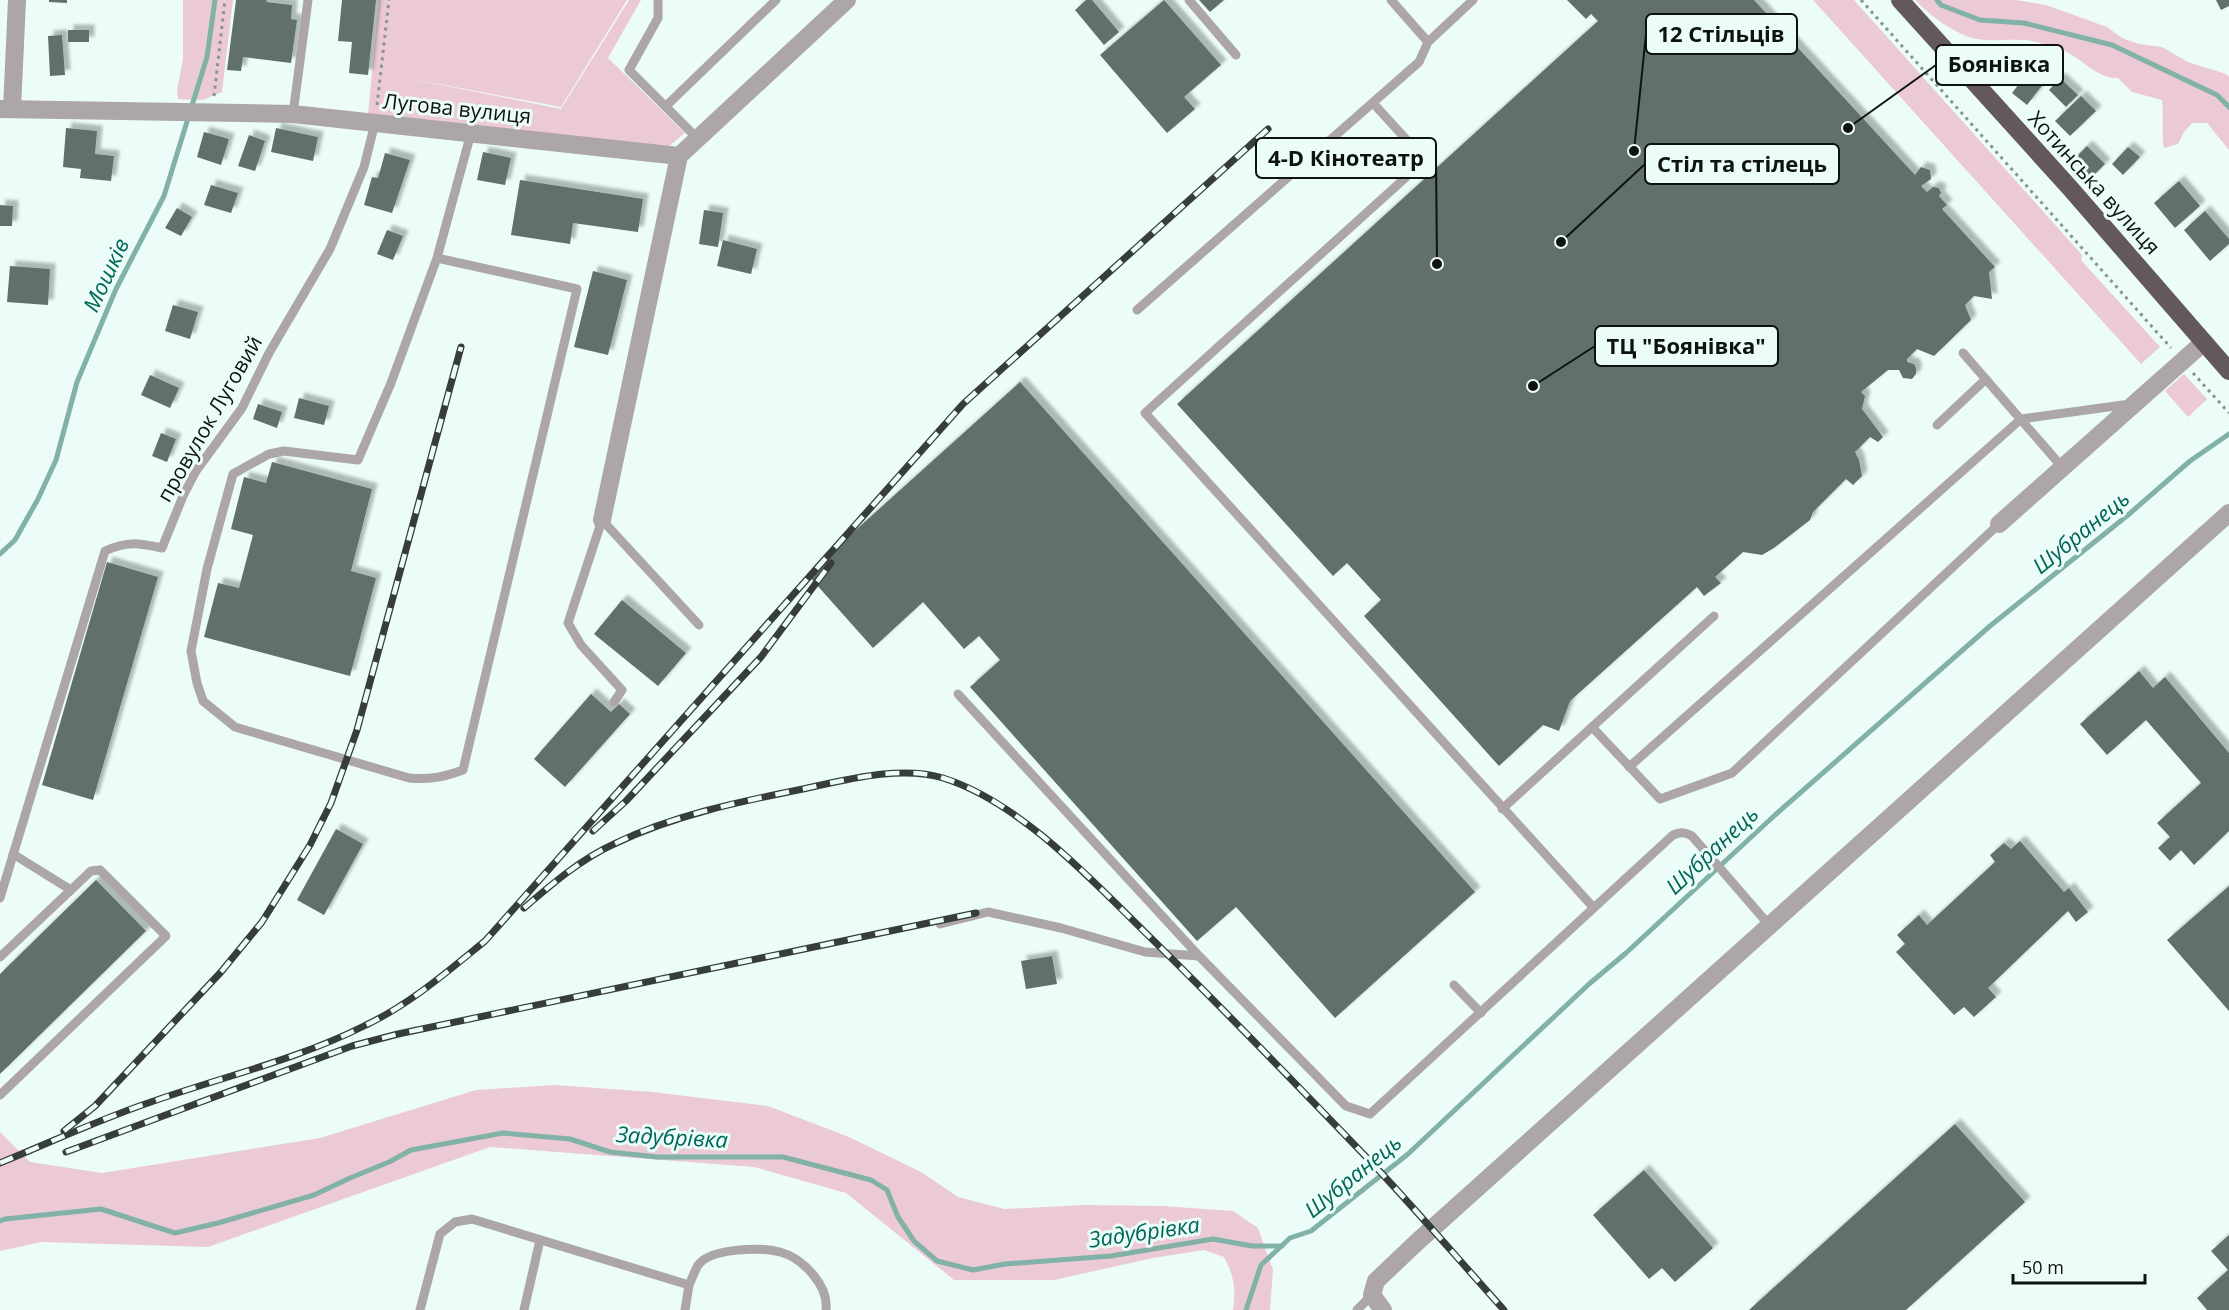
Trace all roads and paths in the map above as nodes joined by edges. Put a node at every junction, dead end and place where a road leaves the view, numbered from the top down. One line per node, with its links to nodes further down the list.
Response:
1 (17, 0): 17 (street)
2 (225, 0): 18 (path)
3 (308, 0): 19 (lane)
4 (389, 0): 20 (path)
5 (658, 0): 16 (lane)
6 (776, 0): 16 (lane)
7 (847, 0): 22 (street)
8 (1189, 0): 14 (lane)
9 (1391, 0): 13 (lane)
10 (1473, 0): 13 (lane)
11 (1861, 0): 28 (path)
12 (1900, 0): 26 (highway, Хотинська вулиця)
13 (1428, 42): 15 (lane)
14 (1236, 56)
15 (1373, 103): 25 (lane); 45 (lane)
16 (666, 106): 22 (lane)
17 (6, 109): 18 (street, Лугова вулиця)
18 (210, 112): 19 (street, Лугова вулиця)
19 (293, 114): 20 (street, Лугова вулиця)
20 (375, 123): 21 (street, Лугова вулиця); 46 (lane, провулок Луговий)
21 (471, 133): 23 (street, Лугова вулиця); 24 (lane)
22 (698, 138): 23 (street)
23 (679, 156): 37 (street)
24 (437, 258): 24 (lane)
25 (1137, 310)
26 (2209, 348): 28 (street); 29 (highway, Хотинська вулиця)
27 (1963, 353): 30 (lane)
28 (2183, 361): 31 (street); 32 (path)
29 (2229, 371)
30 (1986, 379): 33 (lane); 34 (lane)
31 (2136, 403): 33 (lane); 35 (street)
32 (2229, 413)
33 (2021, 419): 35 (lane); 44 (lane)
34 (1937, 425)
35 (2062, 467): 38 (street)
36 (2229, 513): 51 (street)
37 (602, 520): 40 (lane); 42 (lane)
38 (1999, 524): 44 (lane)
39 (1714, 616): 43 (lane)
40 (699, 625)
41 (958, 694): 52 (lane)
42 (614, 702)
43 (1592, 727): 44 (lane); 45 (lane)
44 (1629, 767)
45 (1502, 809): 49 (lane)
46 (14, 854): 47 (lane); 48 (lane, провулок Луговий)
47 (71, 890): 53 (lane); 56 (lane)
48 (0, 898)
49 (1593, 907): 51 (lane); 55 (lane)
50 (940, 924): 52 (lane)
51 (1770, 926): 59 (street)
52 (1198, 956): 55 (lane)
53 (0, 957)
54 (1454, 985): 55 (lane)
55 (1481, 1013)
56 (0, 1095)
57 (540, 1240): 58 (lane); 60 (lane); 61 (lane)
58 (689, 1285): 62 (lane); 63 (lane)
59 (1371, 1295): 64 (lane); 65 (street)
60 (420, 1310)
61 (524, 1310)
62 (686, 1310)
63 (826, 1310)
64 (1357, 1310)
65 (1383, 1310)

